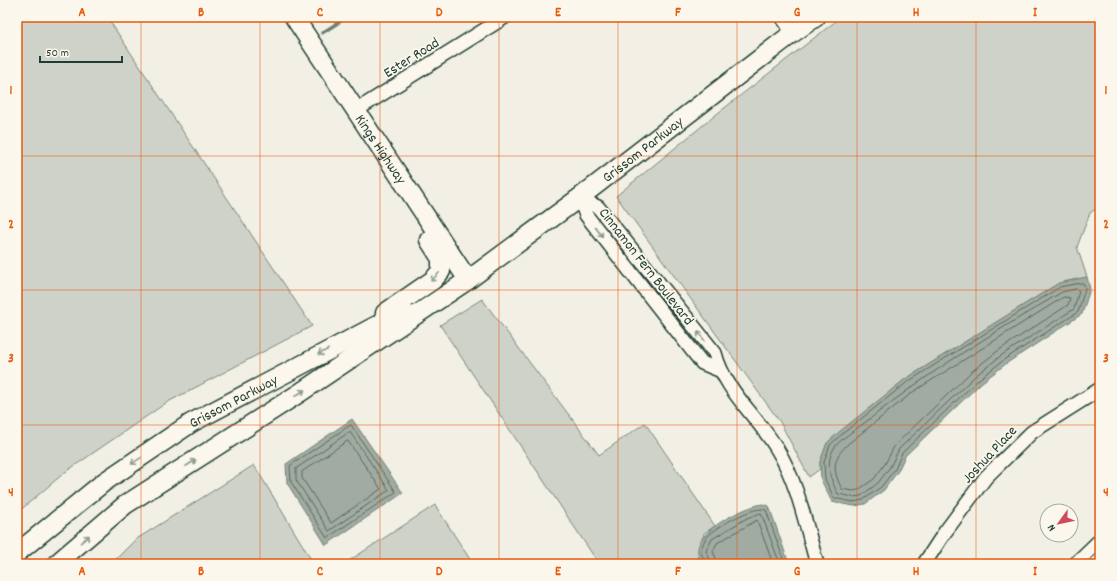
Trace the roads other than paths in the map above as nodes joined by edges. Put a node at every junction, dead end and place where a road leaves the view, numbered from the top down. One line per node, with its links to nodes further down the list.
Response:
1 (294, 17): 6 (main road, Kings Highway)
2 (505, 17): 6 (street, Ester Road)
3 (782, 17): 5 (street)
4 (816, 17): 5 (main road, Grissom Parkway)
5 (793, 33): 8 (main road, Grissom Parkway)
6 (355, 111): 7 (main road, Kings Highway)
7 (402, 181): 9 (main road, Kings Highway); 10 (main road, one-way to 10)
8 (579, 198): 9 (main road, Grissom Parkway); 15 (street, Cinnamon Fern Boulevard)
9 (468, 280): 10 (main road, Grissom Parkway); 14 (main road, Grissom Parkway, one-way to 9)
10 (358, 334): 13 (main road, Grissom Parkway, one-way to 13)
11 (1100, 388): 16 (street, Joshua Place)
12 (1100, 540): 17 (street)
13 (17, 553)
14 (56, 564)
15 (817, 564)
16 (924, 564)
17 (1075, 564)

